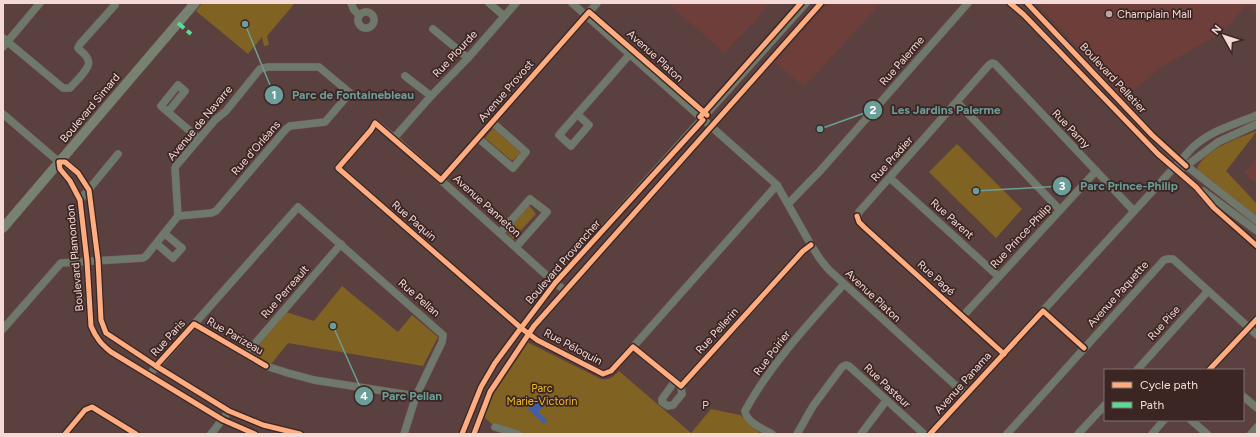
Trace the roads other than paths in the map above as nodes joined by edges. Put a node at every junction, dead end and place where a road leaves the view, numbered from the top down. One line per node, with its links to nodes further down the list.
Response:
1 (195, 3): 40 (main road, Boulevard Simard)
2 (350, 3): 14 (street)
3 (489, 3): 16 (street)
4 (516, 3): 16 (street, Rue Plourde)
5 (572, 3): 15 (street, Avenue Platon)
6 (597, 3): 15 (street, Avenue Provost)
7 (806, 3): 30 (street, Boulevard Provencher)
8 (821, 3): 34 (street, Boulevard Provencher)
9 (968, 3): 50 (street, Rue Palerme)
10 (1010, 3): 42 (street, Boulevard Pelletier)
11 (1027, 3): 39 (street, Boulevard Pelletier)
12 (38, 4): 18 (street)
13 (114, 5): 18 (street)
14 (359, 15)
15 (586, 15): 19 (street, Avenue Platon); 31 (street, Avenue Provost)
16 (504, 16): 20 (street, Rue Plourde)
17 (433, 29): 20 (street)
18 (4, 42)
19 (630, 54): 27 (street); 30 (street, Avenue Platon)
20 (468, 58): 24 (street, Rue Plourde)
21 (992, 63): 25 (street, Rue Pradier); 43 (street, Rue Parny)
22 (406, 76): 24 (street)
23 (247, 84): 37 (street, Avenue de Navarre); 54 (street, Rue d'Orléans)
24 (431, 96): 35 (street, Rue Plourde)
25 (957, 102): 44 (street, Rue Pradier); 52 (street)
26 (168, 112): 37 (street)
27 (577, 114): 27 (street)
28 (1257, 115): 39 (street, Avenue Panama)
29 (4, 119): 40 (street)
30 (703, 120): 34 (street, Avenue Platon); 69 (street, Boulevard Provencher)
31 (492, 122): 36 (street, Avenue Provost); 36 (street)
32 (375, 123): 35 (street, Avenue Panneton); 77 (street, Rue Paquin)
33 (1257, 124): 41 (street, Avenue Panama)
34 (711, 127): 47 (street, Avenue Platon); 71 (street, Boulevard Provencher)
35 (394, 138): 45 (street, Avenue Panneton)
36 (478, 138): 45 (street, Avenue Provost)
37 (199, 139): 54 (street, Avenue de Navarre)
38 (118, 154): 48 (street)
39 (1180, 161): 41 (street, Boulevard Pelletier); 42 (street, Avenue Panama)
40 (59, 162): 48 (street, Boulevard Plamondon); 49 (street, Boulevard Plamondon); 57 (main road, Boulevard Simard)
41 (1186, 166): 42 (street, Avenue Panama); 56 (street, Boulevard Pelletier)
42 (1174, 169): 46 (street, Boulevard Pelletier); 53 (street, Avenue Panama)
43 (1096, 171): 52 (street, Rue Prince-Philip); 53 (street, Rue Parny)
44 (890, 178): 55 (street, Rue Pradier); 68 (street, Rue Parent)
45 (441, 180): 59 (street, Avenue Panneton)
46 (1191, 183): 58 (street, Boulevard Pelletier); 64 (street, Boulevard Pelletier)
47 (777, 185): 50 (street, Avenue Platon); 82 (street, Rue Péloquin)
48 (89, 190): 49 (street); 66 (street, Boulevard Plamondon)
49 (80, 200): 67 (street, Boulevard Plamondon)
50 (788, 204): 63 (street, Avenue Platon)
51 (298, 207): 62 (street, Rue Pellan); 76 (street, Rue Paris)
52 (1060, 210): 68 (street, Rue Prince-Philip)
53 (1134, 211): 73 (street, Avenue Panama)
54 (178, 216): 60 (street)
55 (857, 216): 74 (street, Rue Pagé)
56 (1257, 221)
57 (3, 228)
58 (1257, 231)
59 (500, 233): 65 (street, Avenue Panneton); 65 (street)
60 (165, 234): 61 (street); 61 (street)
61 (157, 244): 66 (street)
62 (341, 244): 84 (street, Rue Perreault); 91 (street, Rue Pellan)
63 (811, 245): 70 (street, Avenue Platon); 82 (street, Rue Pellerin)
64 (1257, 246)
65 (516, 247): 69 (street, Avenue Panneton)
66 (98, 260): 67 (street); 86 (street, Boulevard Plamondon)
67 (87, 261): 79 (street); 89 (street, Boulevard Plamondon)
68 (999, 276): 74 (street, Rue Prince-Philip)
69 (555, 283): 71 (street, Avenue Panneton); 77 (street, Boulevard Provencher)
70 (844, 284): 90 (street, Avenue Platon); 111 (street, Rue Poirier)
71 (566, 291): 80 (street, Boulevard Provencher)
72 (1208, 291): 78 (street, Avenue Paquette); 83 (street, Avenue Paquette); 87 (street, Rue Pise)
73 (1043, 311): 83 (street); 85 (street, Avenue Panama)
74 (963, 316): 85 (street, Rue Pagé)
75 (1257, 319): 78 (street)
76 (194, 324): 84 (street, Rue Parizeau); 86 (street, Rue Paris)
77 (521, 328): 80 (street, Rue Péloquin); 108 (street, Boulevard Provencher)
78 (1250, 328): 81 (street, Avenue Paquette); 88 (street)
79 (3, 329)
80 (529, 334): 82 (street, Rue Péloquin); 109 (street, Boulevard Provencher)
81 (1257, 335)
82 (633, 347)
83 (1084, 348): 116 (street, Avenue Paquette)
84 (246, 354): 91 (street, Rue Parizeau)
85 (1004, 354): 90 (street, Avenue Panama)
86 (156, 366): 89 (street, Rue Paris); 96 (street, Boulevard Plamondon)
87 (1138, 369)
88 (1212, 369)
89 (149, 375): 97 (street, Boulevard Plamondon)
90 (966, 395): 115 (street, Avenue Panama)
91 (416, 396): 107 (street, Rue Pellan)
92 (1244, 397): 95 (street)
93 (886, 401): 112 (street, Rue Pasteur); 113 (street); 114 (street, Rue Pasteur)
94 (1104, 406): 117 (street)
95 (1257, 408)
96 (229, 411): 97 (street); 106 (street, Boulevard Plamondon)
97 (223, 420): 104 (street); 105 (street, Boulevard Plamondon)
98 (1192, 421): 119 (street)
99 (1159, 422): 118 (street)
100 (495, 427): 110 (street)
101 (1257, 427): 120 (street)
102 (65, 434): 103 (street)
103 (136, 434)
104 (211, 434)
105 (255, 434)
106 (300, 434)
107 (404, 434)
108 (462, 434)
109 (474, 434)
110 (518, 434)
111 (772, 434)
112 (797, 434)
113 (861, 434)
114 (924, 434)
115 (930, 434)
116 (1007, 434)
117 (1078, 434)
118 (1152, 434)
119 (1207, 434)
120 (1250, 434)

